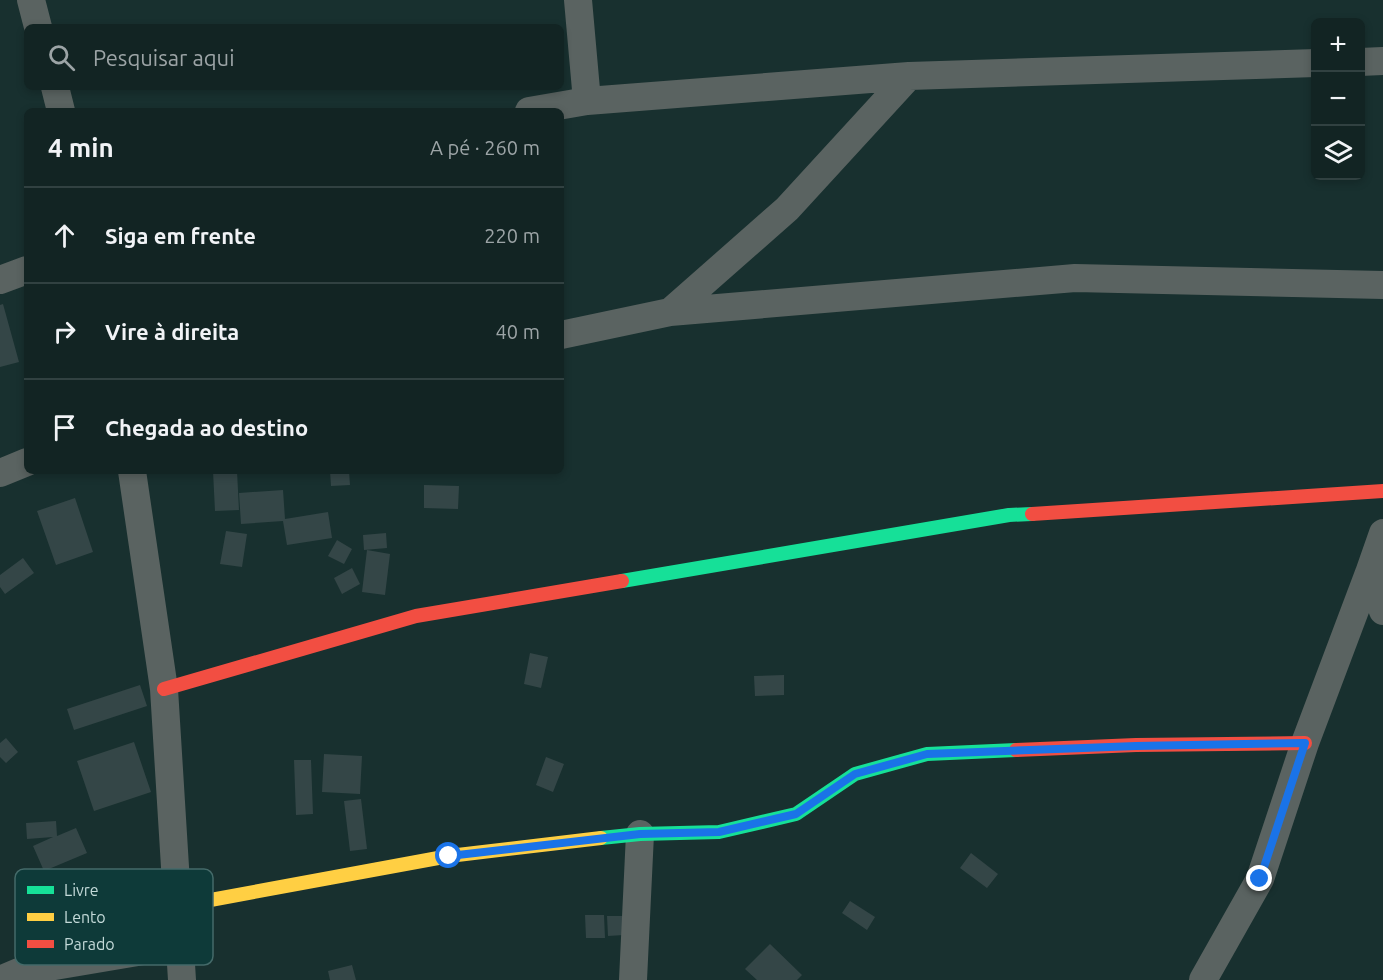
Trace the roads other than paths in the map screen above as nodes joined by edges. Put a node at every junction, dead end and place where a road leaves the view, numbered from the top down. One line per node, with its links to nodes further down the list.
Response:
1 (31, 0): 3 (street)
2 (578, 0): 9 (street)
3 (37, 24)
4 (1383, 61): 5 (street)
5 (1365, 62)
6 (1311, 63): 7 (street)
7 (909, 76): 9 (street); 15 (street)
8 (56, 90): 10 (street)
9 (587, 101): 11 (street)
10 (60, 108)
11 (546, 108)
12 (24, 271): 13 (street)
13 (0, 280)
14 (1383, 285): 15 (street)
15 (670, 312): 16 (street)
16 (564, 334)
17 (24, 463): 18 (street)
18 (0, 473)
19 (132, 474): 24 (street)
20 (1383, 491): 24 (street)
21 (1383, 533): 22 (street)
22 (1370, 573): 23 (street); 25 (street)
23 (1383, 611)
24 (164, 688): 27 (street)
25 (1305, 743): 26 (street); 34 (street)
26 (640, 834): 28 (street); 33 (street)
27 (176, 869)
28 (213, 900)
29 (60, 965): 31 (street)
30 (181, 965): 32 (street)
31 (0, 980)
32 (182, 980)
33 (633, 980)
34 (1203, 980)

